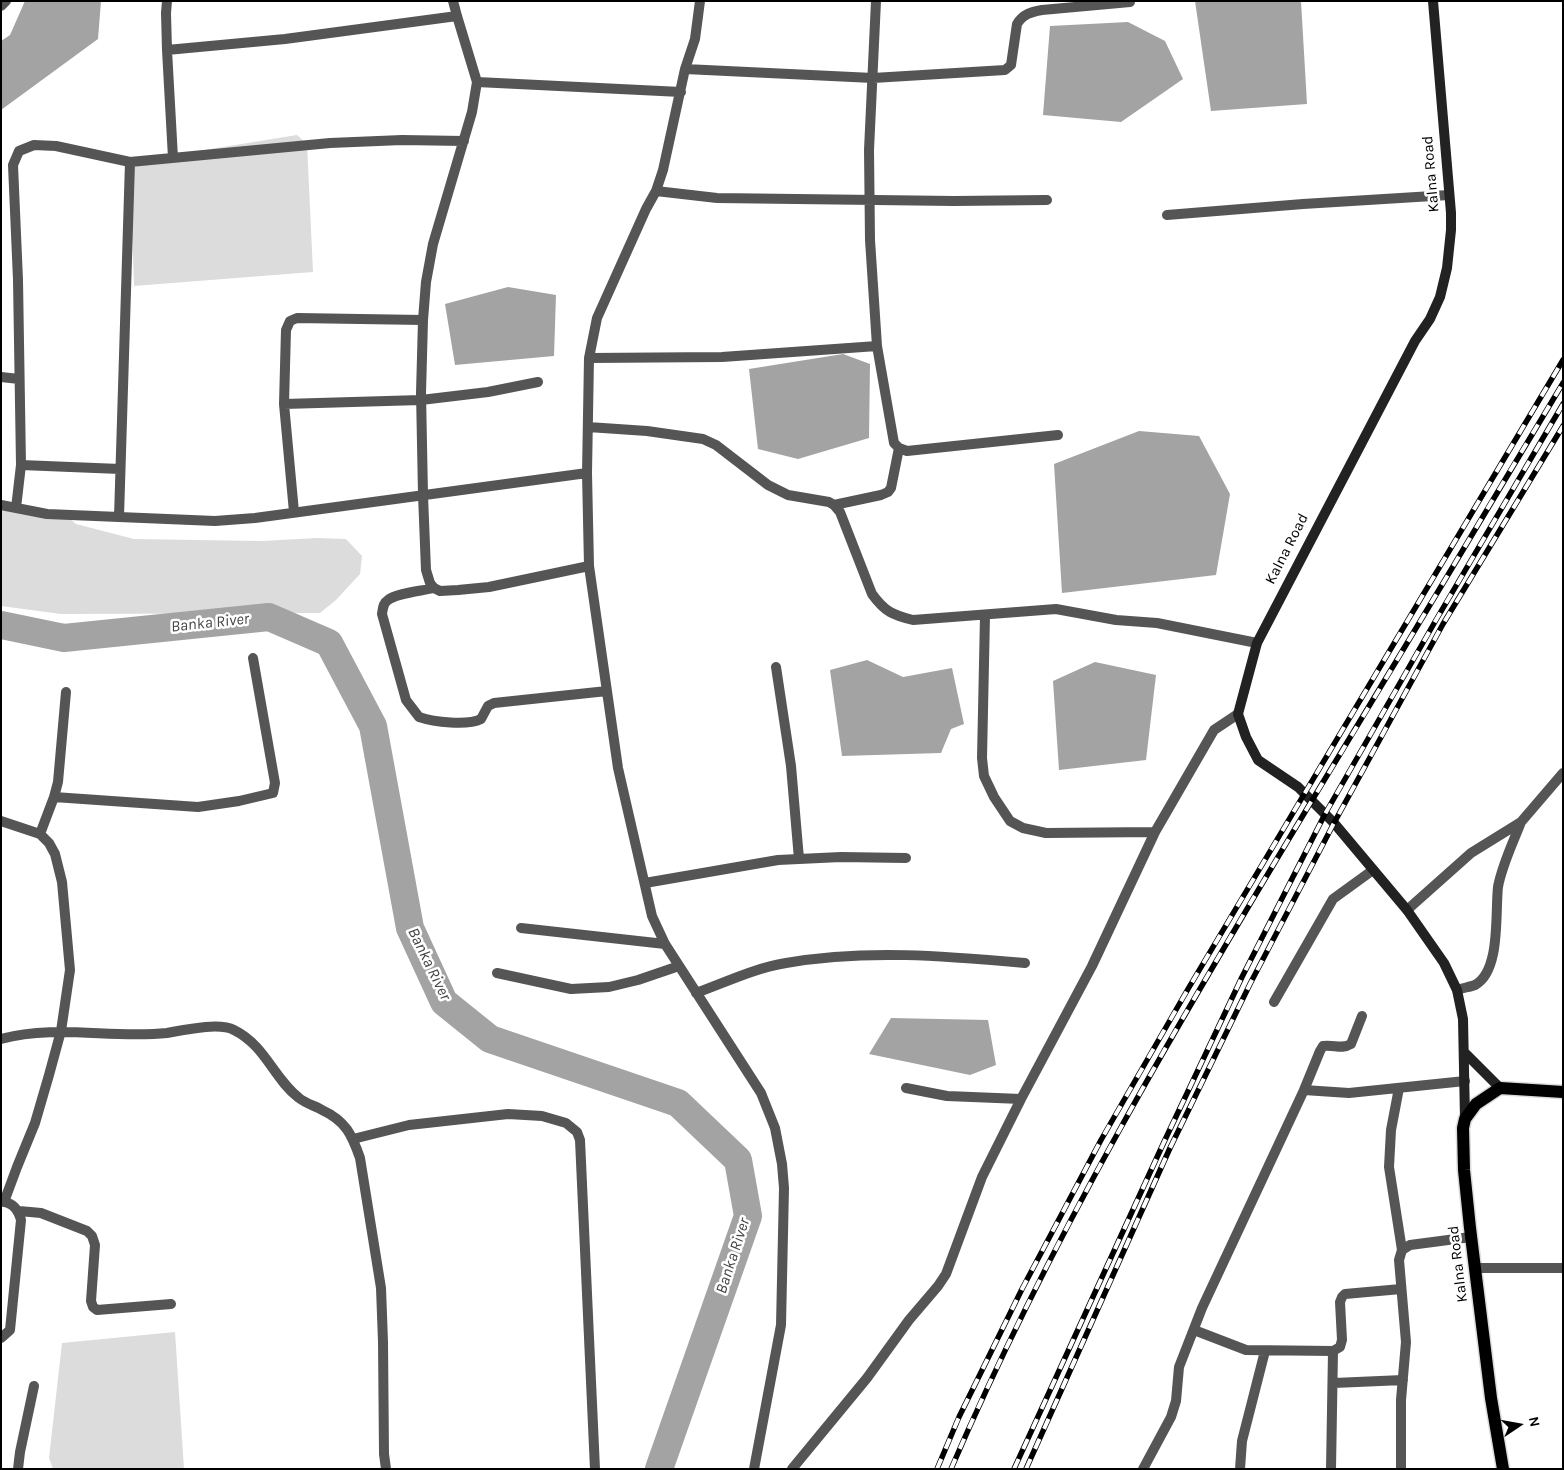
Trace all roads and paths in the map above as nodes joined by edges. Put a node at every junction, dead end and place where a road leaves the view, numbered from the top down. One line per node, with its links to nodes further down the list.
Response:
1 (6, 1): 8 (street)
2 (167, 1): 10 (street)
3 (453, 1): 9 (street)
4 (700, 1): 11 (street)
5 (876, 1): 12 (street)
6 (1433, 1): 19 (street, Kalna Road)
7 (1130, 2): 12 (street)
8 (1, 6)
9 (456, 16): 10 (street); 13 (street)
10 (167, 50): 16 (street)
11 (685, 69): 12 (street); 14 (street)
12 (873, 78): 20 (street)
13 (477, 82): 14 (street); 15 (street)
14 (681, 92): 18 (street)
15 (464, 141): 16 (street); 23 (street)
16 (173, 158): 17 (street)
17 (130, 162): 27 (street); 35 (street)
18 (656, 192): 20 (street); 25 (street)
19 (1449, 195): 22 (street); 46 (street, Kalna Road)
20 (869, 200): 21 (street); 24 (street)
21 (1047, 200)
22 (1167, 215)
23 (423, 320): 29 (street); 30 (street)
24 (878, 346): 25 (street); 33 (street)
25 (589, 358): 31 (street)
26 (1, 377): 27 (street)
27 (19, 379): 34 (street)
28 (538, 382): 29 (street)
29 (422, 400): 30 (street); 37 (street)
30 (284, 404): 41 (street)
31 (588, 427): 36 (street); 39 (street)
32 (1058, 435): 33 (street)
33 (899, 448): 39 (street)
34 (21, 466): 35 (street); 40 (street)
35 (120, 469): 42 (street)
36 (587, 473): 37 (street); 43 (street)
37 (423, 495): 41 (street); 44 (street)
38 (1, 505): 40 (street)
39 (834, 505): 45 (street)
40 (16, 508): 42 (street)
41 (294, 512): 42 (street)
42 (119, 517)
43 (588, 566): 44 (street); 49 (street)
44 (434, 588): 49 (street)
45 (985, 616): 46 (street); 56 (street)
46 (1257, 643): 51 (street, Kalna Road)
47 (253, 658): 53 (street)
48 (776, 667): 59 (street)
49 (607, 691): 61 (street)
50 (66, 692): 53 (street)
51 (1238, 714): 56 (street); 60 (street, Kalna Road)
52 (1563, 773): 55 (street)
53 (54, 796): 57 (street)
54 (1, 821): 57 (street)
55 (1521, 822): 62 (street); 68 (street)
56 (1155, 832): 81 (street)
57 (40, 834): 72 (street)
58 (906, 858): 59 (street)
59 (799, 859): 61 (street)
60 (1373, 870): 62 (street, Kalna Road); 70 (street)
61 (645, 883): 64 (street)
62 (1406, 910): 68 (street, Kalna Road)
63 (521, 928): 64 (street)
64 (665, 944): 66 (street)
65 (1025, 963): 69 (street)
66 (679, 966): 67 (street); 69 (street)
67 (497, 973)
68 (1457, 990): 74 (street, Kalna Road)
69 (696, 994): 102 (street)
70 (1274, 1002)
71 (1362, 1016): 79 (street)
72 (62, 1032): 73 (street); 83 (street); 84 (street)
73 (1, 1039)
74 (1464, 1053): 75 (street, Kalna Road); 78 (street)
75 (1465, 1081): 77 (street); 82 (street, Kalna Road)
76 (906, 1088): 81 (street)
77 (1399, 1088): 79 (street); 87 (street)
78 (1500, 1088): 80 (main road); 82 (main road)
79 (1304, 1090): 92 (street)
80 (1563, 1092)
81 (1021, 1099): 103 (street)
82 (1465, 1119): 86 (main road, Kalna Road)
83 (353, 1139): 100 (street); 101 (street)
84 (3, 1202): 85 (street)
85 (19, 1211): 91 (street); 93 (street)
86 (1471, 1236): 87 (street); 88 (main road, Kalna Road)
87 (1402, 1250): 90 (street)
88 (1475, 1268): 89 (street); 108 (main road, Kalna Road)
89 (1563, 1268)
90 (1401, 1289): 95 (street); 96 (street)
91 (172, 1304)
92 (1194, 1330): 94 (street); 104 (street)
93 (1, 1338)
94 (1265, 1351): 95 (street); 105 (street)
95 (1333, 1351): 97 (street)
96 (1403, 1380): 97 (street); 107 (street)
97 (1334, 1383): 106 (street)
98 (34, 1386): 99 (street)
99 (18, 1469)
100 (386, 1469)
101 (594, 1469)
102 (754, 1469)
103 (792, 1469)
104 (1143, 1469)
105 (1240, 1469)
106 (1331, 1469)
107 (1401, 1469)
108 (1503, 1469)

